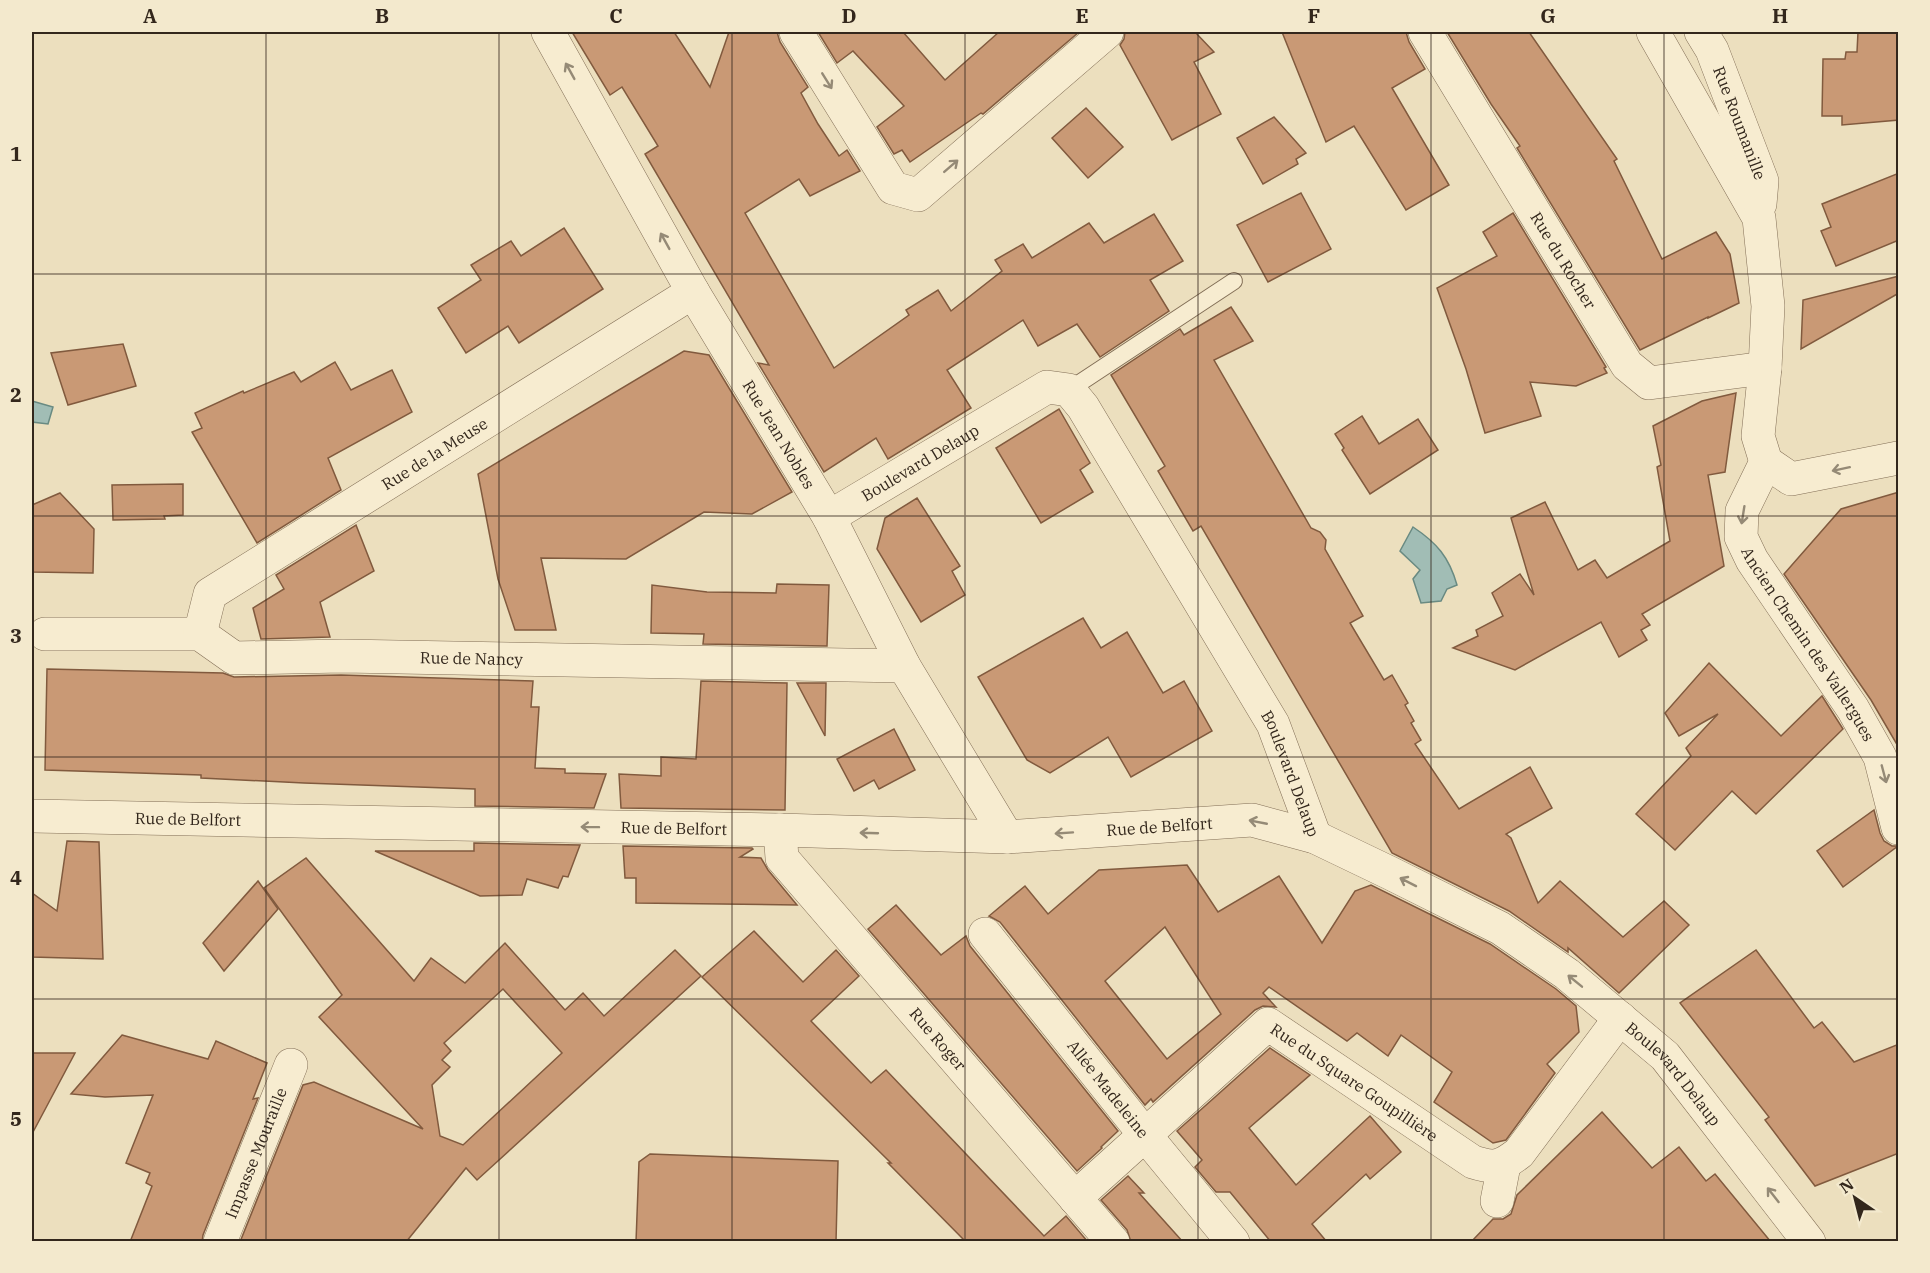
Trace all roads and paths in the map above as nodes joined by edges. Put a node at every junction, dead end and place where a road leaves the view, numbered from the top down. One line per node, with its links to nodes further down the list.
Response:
1 (548, 32): 9 (street, Rue Jean Nobles, one-way to 1)
2 (796, 32): 3 (street, one-way to 3)
3 (1107, 32)
4 (1425, 32): 10 (street, Rue du Rocher)
5 (1653, 32): 7 (street)
6 (1701, 32): 7 (street, Rue Roumanille)
7 (1760, 218): 10 (street, Rue Roumanille)
8 (1234, 281): 11 (lane)
9 (693, 292): 14 (street, Rue Jean Nobles); 16 (street, Rue de la Meuse)
10 (1765, 368): 13 (street, Rue Roumanille)
11 (1069, 390): 14 (street, Boulevard Delaup); 22 (street, Boulevard Delaup)
12 (1899, 458): 13 (street, one-way to 13)
13 (1766, 462): 19 (street, Ancien Chemin des Vallergues, one-way to 19)
14 (829, 517): 17 (street, Rue Jean Nobles)
15 (45, 634): 16 (street)
16 (200, 634): 17 (street, Rue de Nancy)
17 (904, 666): 21 (street, Rue Jean Nobles)
18 (32, 816): 20 (street, Rue de Belfort, one-way to 18)
19 (1899, 828)
20 (780, 830): 21 (street, Rue de Belfort, one-way to 20); 28 (street, Rue Roger)
21 (1007, 837): 22 (street, Rue de Belfort, one-way to 21)
22 (1315, 837): 24 (street, Boulevard Delaup, one-way to 22)
23 (985, 934): 26 (street, Allée Madeleine)
24 (1620, 1018): 27 (street); 33 (street, Boulevard Delaup, one-way to 24)
25 (291, 1065): 30 (street, Impasse Mouraille)
26 (1145, 1135): 27 (street, Rue du Square Goupillière); 28 (street, Rue du Square Goupillière); 32 (street, Allée Madeleine)
27 (1504, 1165): 29 (street)
28 (1075, 1198): 31 (street, Rue Roger)
29 (1497, 1201)
30 (220, 1242)
31 (1113, 1242)
32 (1233, 1242)
33 (1809, 1242)

